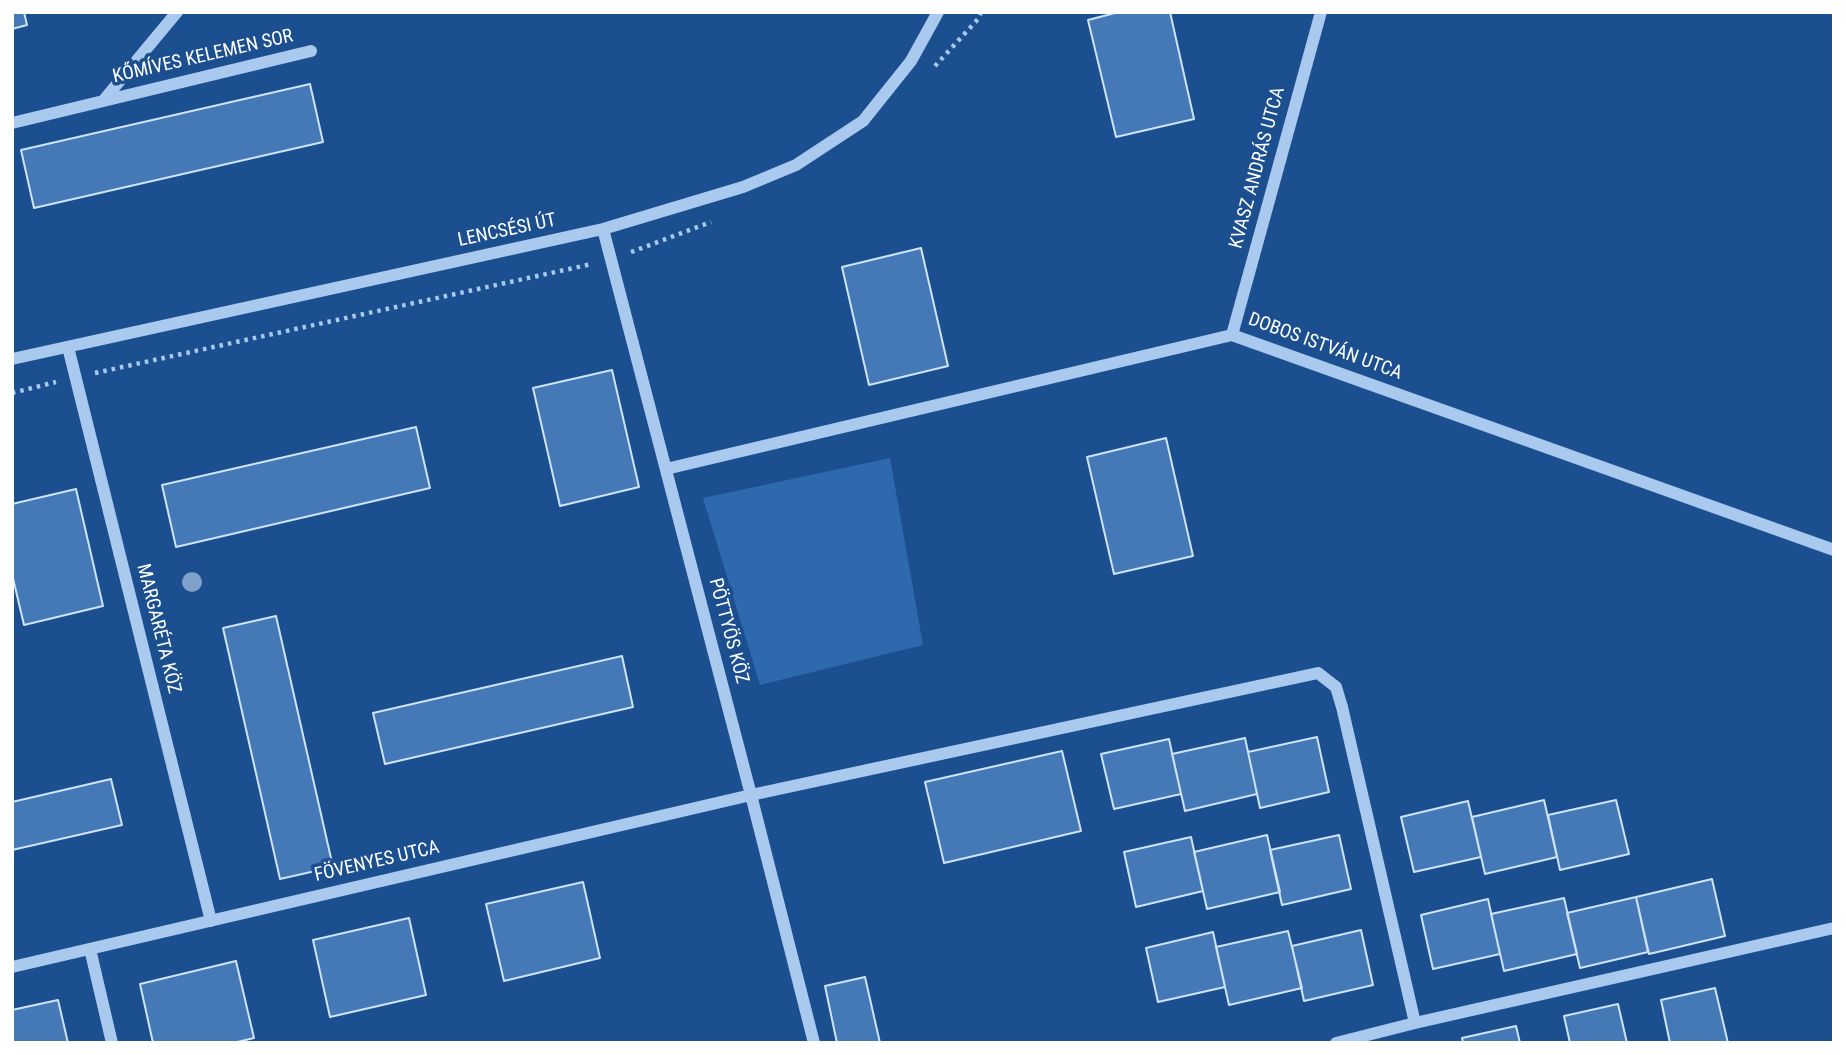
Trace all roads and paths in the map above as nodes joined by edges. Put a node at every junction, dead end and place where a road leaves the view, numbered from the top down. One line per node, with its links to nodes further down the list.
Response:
1 (177, 12): 5 (street, KŐMÍVES KELEMEN SOR)
2 (938, 12): 7 (street, LENCSÉSI ÚT)
3 (1321, 12): 8 (street, KVASZ ANDRÁS UTCA)
4 (311, 51): 5 (street, KŐMÍVES KELEMEN SOR)
5 (103, 101): 6 (street, KŐMÍVES KELEMEN SOR)
6 (12, 123)
7 (603, 229): 9 (street, LENCSÉSI ÚT); 11 (street, PÖTTYÖS KÖZ)
8 (1233, 335): 11 (street, DOBOS ISTVÁN UTCA); 12 (street, DOBOS ISTVÁN UTCA)
9 (68, 347): 10 (street, LENCSÉSI ÚT); 14 (street, MARGARÉTA KÖZ)
10 (12, 359)
11 (666, 470): 13 (street, PÖTTYÖS KÖZ)
12 (1834, 550)
13 (751, 795): 14 (street, FÖVENYES UTCA); 18 (street, FÖVENYES UTCA); 20 (street, PÖTTYÖS KÖZ)
14 (211, 921): 16 (street, FÖVENYES UTCA)
15 (1834, 928): 18 (street)
16 (90, 949): 17 (street, FÖVENYES UTCA); 19 (street)
17 (12, 967)
18 (1415, 1023): 21 (street)
19 (112, 1043)
20 (814, 1043)
21 (1336, 1043)

